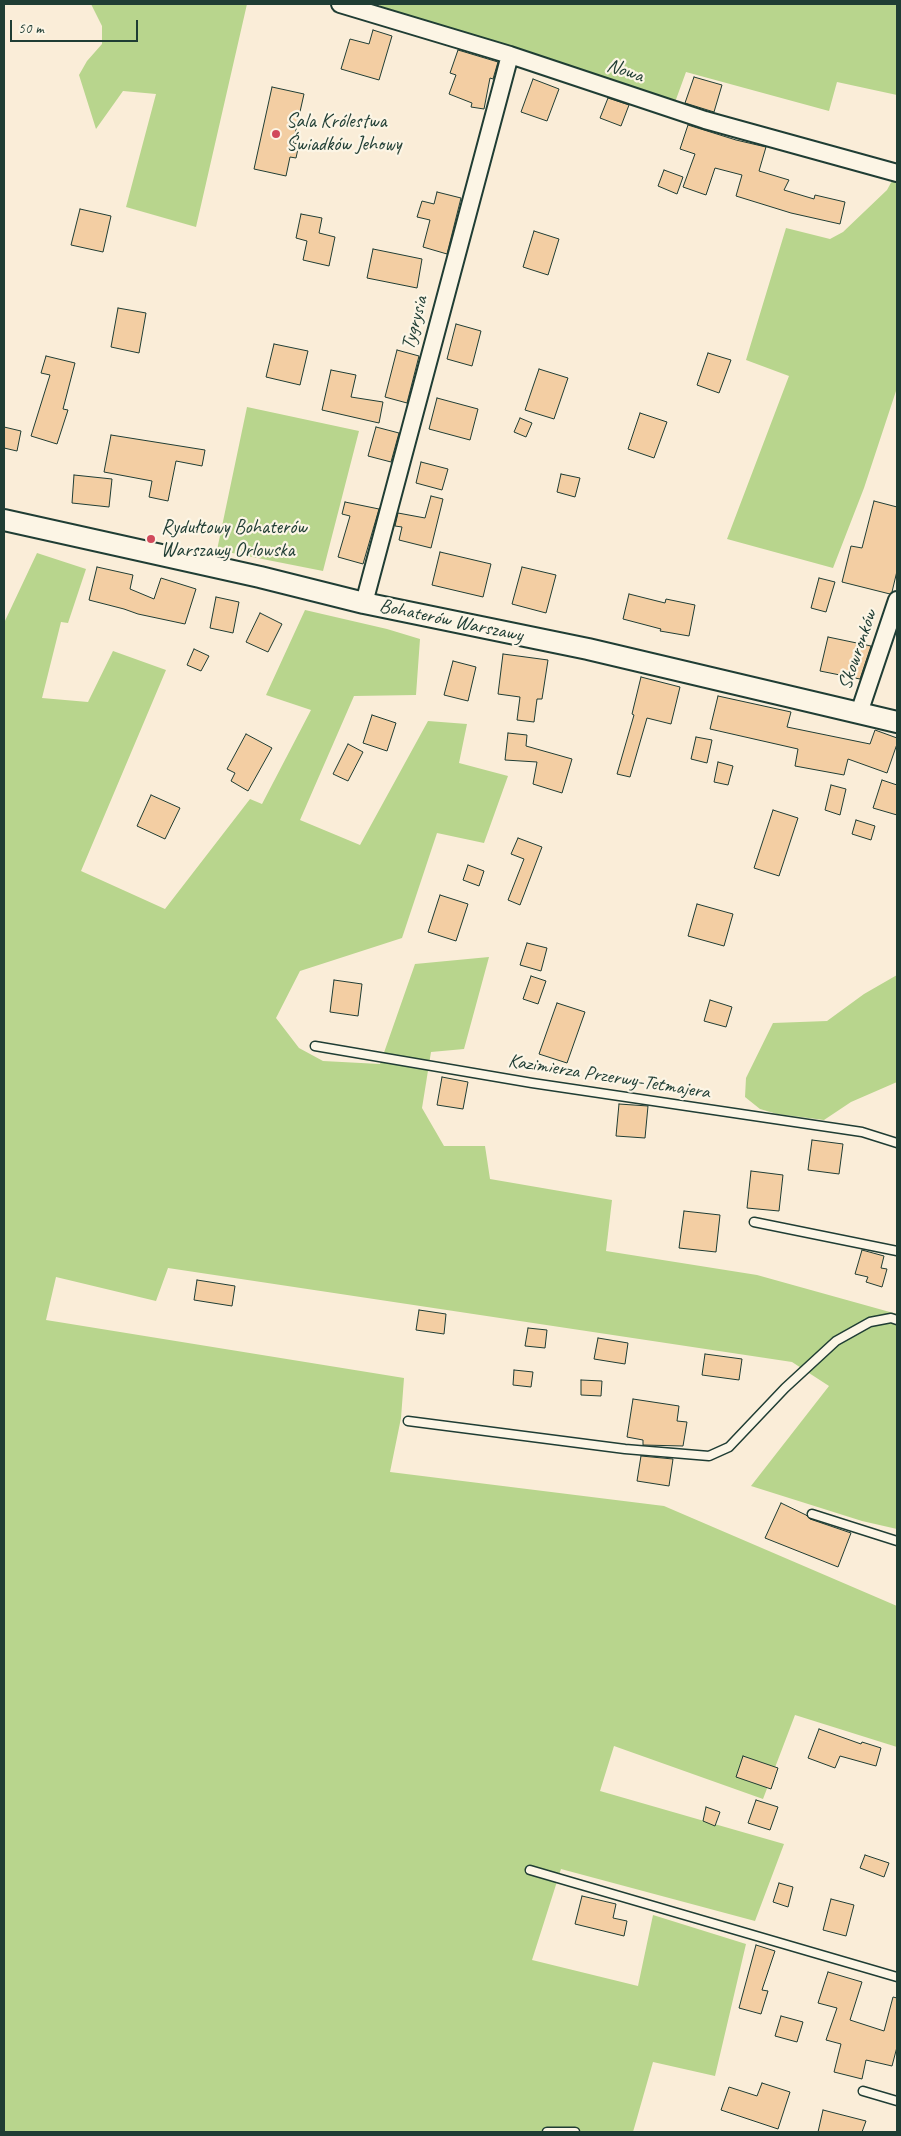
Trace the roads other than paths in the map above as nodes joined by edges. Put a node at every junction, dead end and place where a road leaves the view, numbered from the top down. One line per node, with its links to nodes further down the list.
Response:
1 (340, 4): 2 (street, Nowa)
2 (510, 55): 3 (street, Nowa); 6 (street, Tygrysia)
3 (897, 173)
4 (4, 520): 6 (street, Bohaterów Warszawy)
5 (897, 600): 7 (street, Skowronków)
6 (364, 603): 7 (street, Bohaterów Warszawy)
7 (859, 713): 8 (street, Bohaterów Warszawy)
8 (897, 722)
9 (315, 1046): 10 (lane, Kazimierza Przerwy-Tetmajera)
10 (897, 1143)
11 (754, 1222): 12 (lane)
12 (897, 1251)
13 (897, 1320): 14 (lane)
14 (408, 1421)
15 (812, 1514): 16 (lane)
16 (897, 1541)
17 (530, 1870): 18 (lane)
18 (897, 1977)
19 (863, 2091): 20 (lane)
20 (897, 2101)
21 (546, 2132): 22 (lane)
22 (575, 2132)

